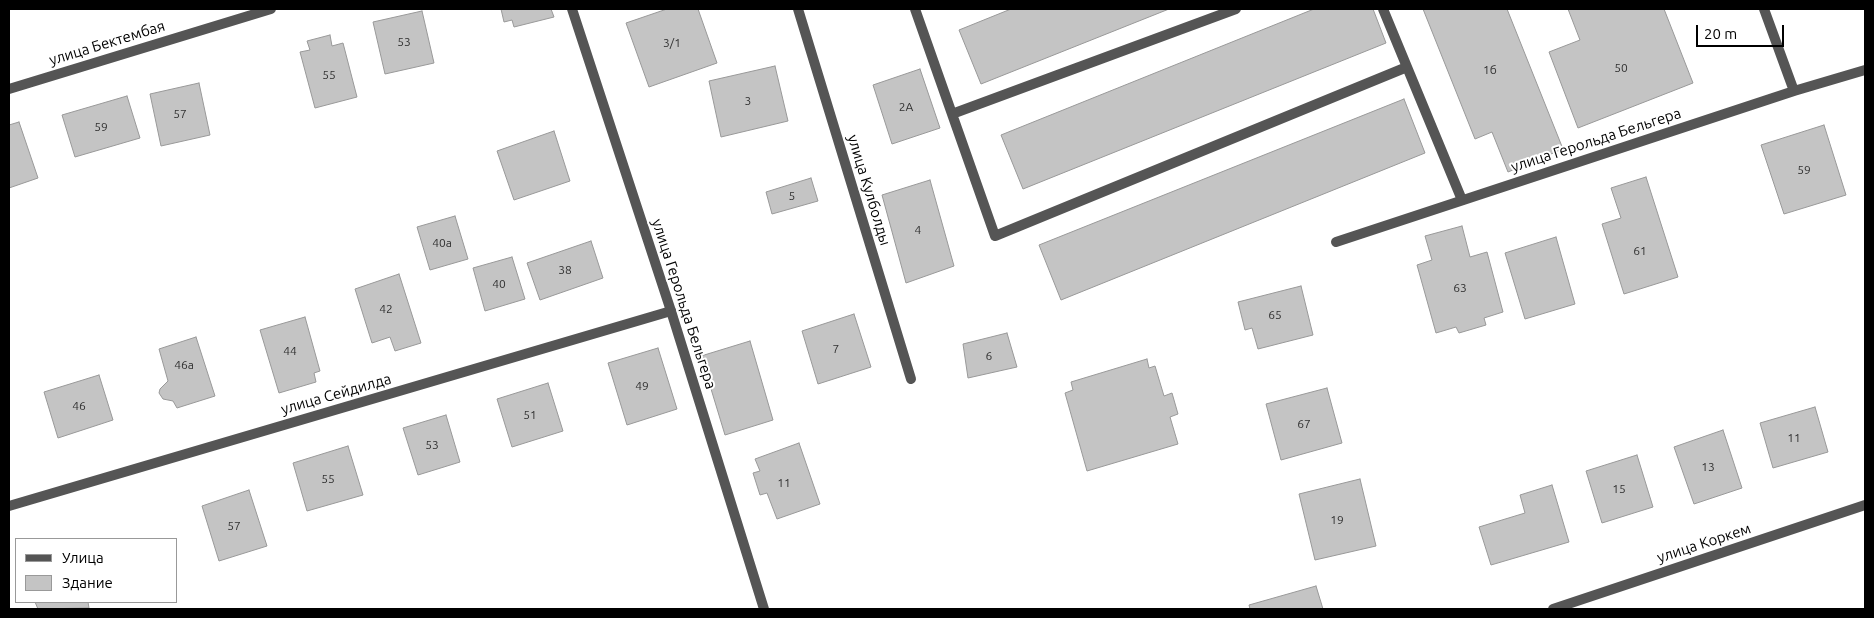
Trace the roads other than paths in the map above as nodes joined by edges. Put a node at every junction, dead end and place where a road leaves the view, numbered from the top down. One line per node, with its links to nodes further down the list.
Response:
1 (271, 9): 10 (street, улица Бектембая)
2 (572, 9): 15 (street, улица Герольда Бельгера)
3 (798, 9): 16 (street, улица Кулболды)
4 (915, 9): 12 (street)
5 (1236, 9): 12 (street)
6 (1383, 9): 8 (street)
7 (1764, 9): 11 (street)
8 (1407, 66): 12 (street); 13 (street)
9 (1865, 70): 11 (street, улица Герольда Бельгера)
10 (9, 89)
11 (1794, 91): 13 (street, улица Герольда Бельгера)
12 (952, 114)
13 (1462, 200): 14 (street, улица Герольда Бельгера)
14 (1336, 242)
15 (671, 311): 18 (street, улица Сейдилда); 19 (street, улица Герольда Бельгера)
16 (911, 379)
17 (1865, 505): 20 (street, улица Коркем)
18 (9, 506)
19 (764, 609)
20 (1553, 609)

